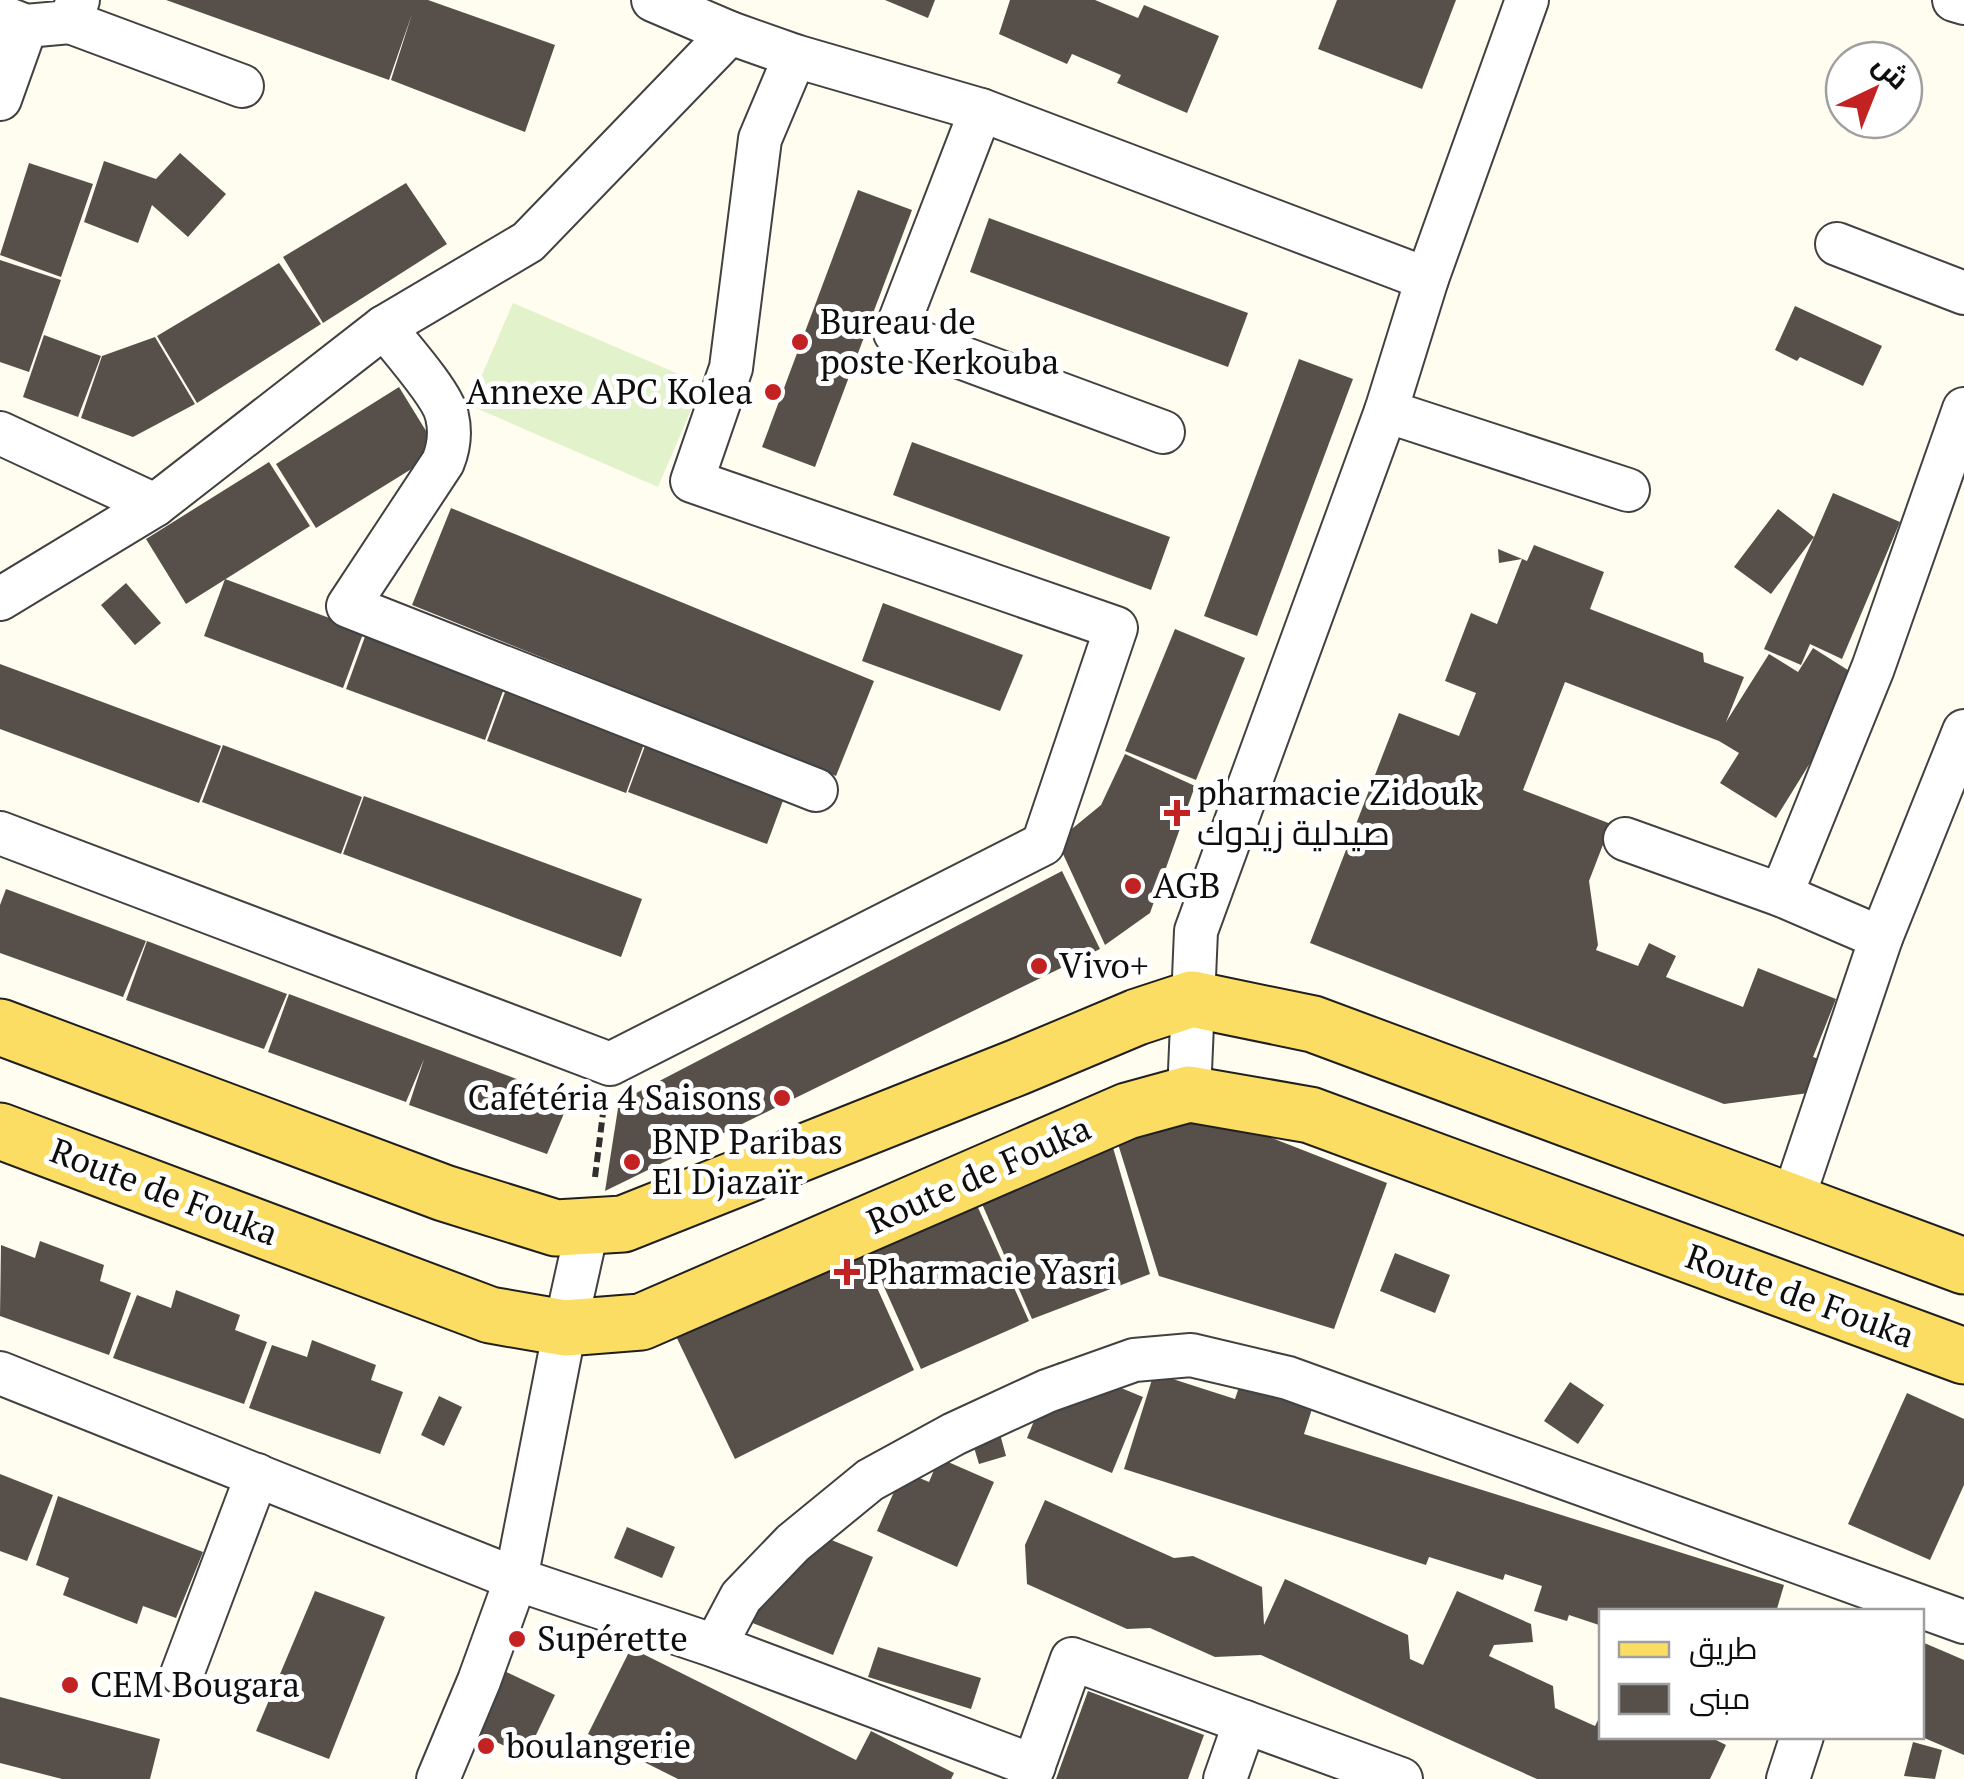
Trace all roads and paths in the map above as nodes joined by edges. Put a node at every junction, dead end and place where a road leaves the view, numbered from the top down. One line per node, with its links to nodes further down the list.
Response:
1 (1528, 0): 13 (street)
2 (1954, 0): 4 (street)
3 (665, 2): 7 (street)
4 (1964, 4)
5 (74, 11): 6 (street); 9 (street)
6 (13, 21): 10 (street)
7 (730, 34): 8 (street); 15 (street)
8 (795, 56): 11 (street); 32 (street)
9 (242, 86)
10 (0, 98)
11 (982, 110): 13 (street); 18 (street)
12 (1837, 244): 14 (street)
13 (1427, 279): 17 (street)
14 (1964, 293)
15 (384, 327): 21 (street); 24 (street)
16 (1964, 409): 28 (street)
17 (1386, 411): 20 (street); 30 (street)
18 (1164, 432)
19 (0, 433): 21 (street)
20 (1628, 490)
21 (155, 505): 22 (street)
22 (0, 599)
23 (1964, 731): 25 (street)
24 (816, 790)
25 (1948, 814): 29 (street)
26 (0, 833): 32 (street)
27 (1625, 839): 28 (street)
28 (1781, 895): 29 (street)
29 (1882, 938): 35 (street)
30 (1192, 999): 33 (street); 35 (main road); 36 (main road)
31 (0, 1028): 36 (main road)
32 (610, 1064): 36 (path)
33 (1189, 1094): 38 (main road, Route de Fouka); 39 (main road, Route de Fouka)
34 (0, 1131): 38 (main road, Route de Fouka)
35 (1792, 1202): 37 (main road)
36 (588, 1225): 38 (street)
37 (1964, 1266)
38 (565, 1328): 42 (street)
39 (1964, 1356)
40 (0, 1373): 41 (street)
41 (258, 1475): 42 (street); 48 (street)
42 (516, 1578): 47 (street); 52 (street)
43 (1849, 1596): 44 (street); 47 (street)
44 (1906, 1609)
45 (1924, 1613): 46 (street)
46 (1964, 1622)
47 (715, 1646): 51 (street)
48 (182, 1674)
49 (1245, 1722): 51 (street); 53 (street); 54 (street)
50 (1801, 1739): 55 (street)
51 (1032, 1773)
52 (438, 1779)
53 (1225, 1779)
54 (1401, 1779)
55 (1788, 1779)

